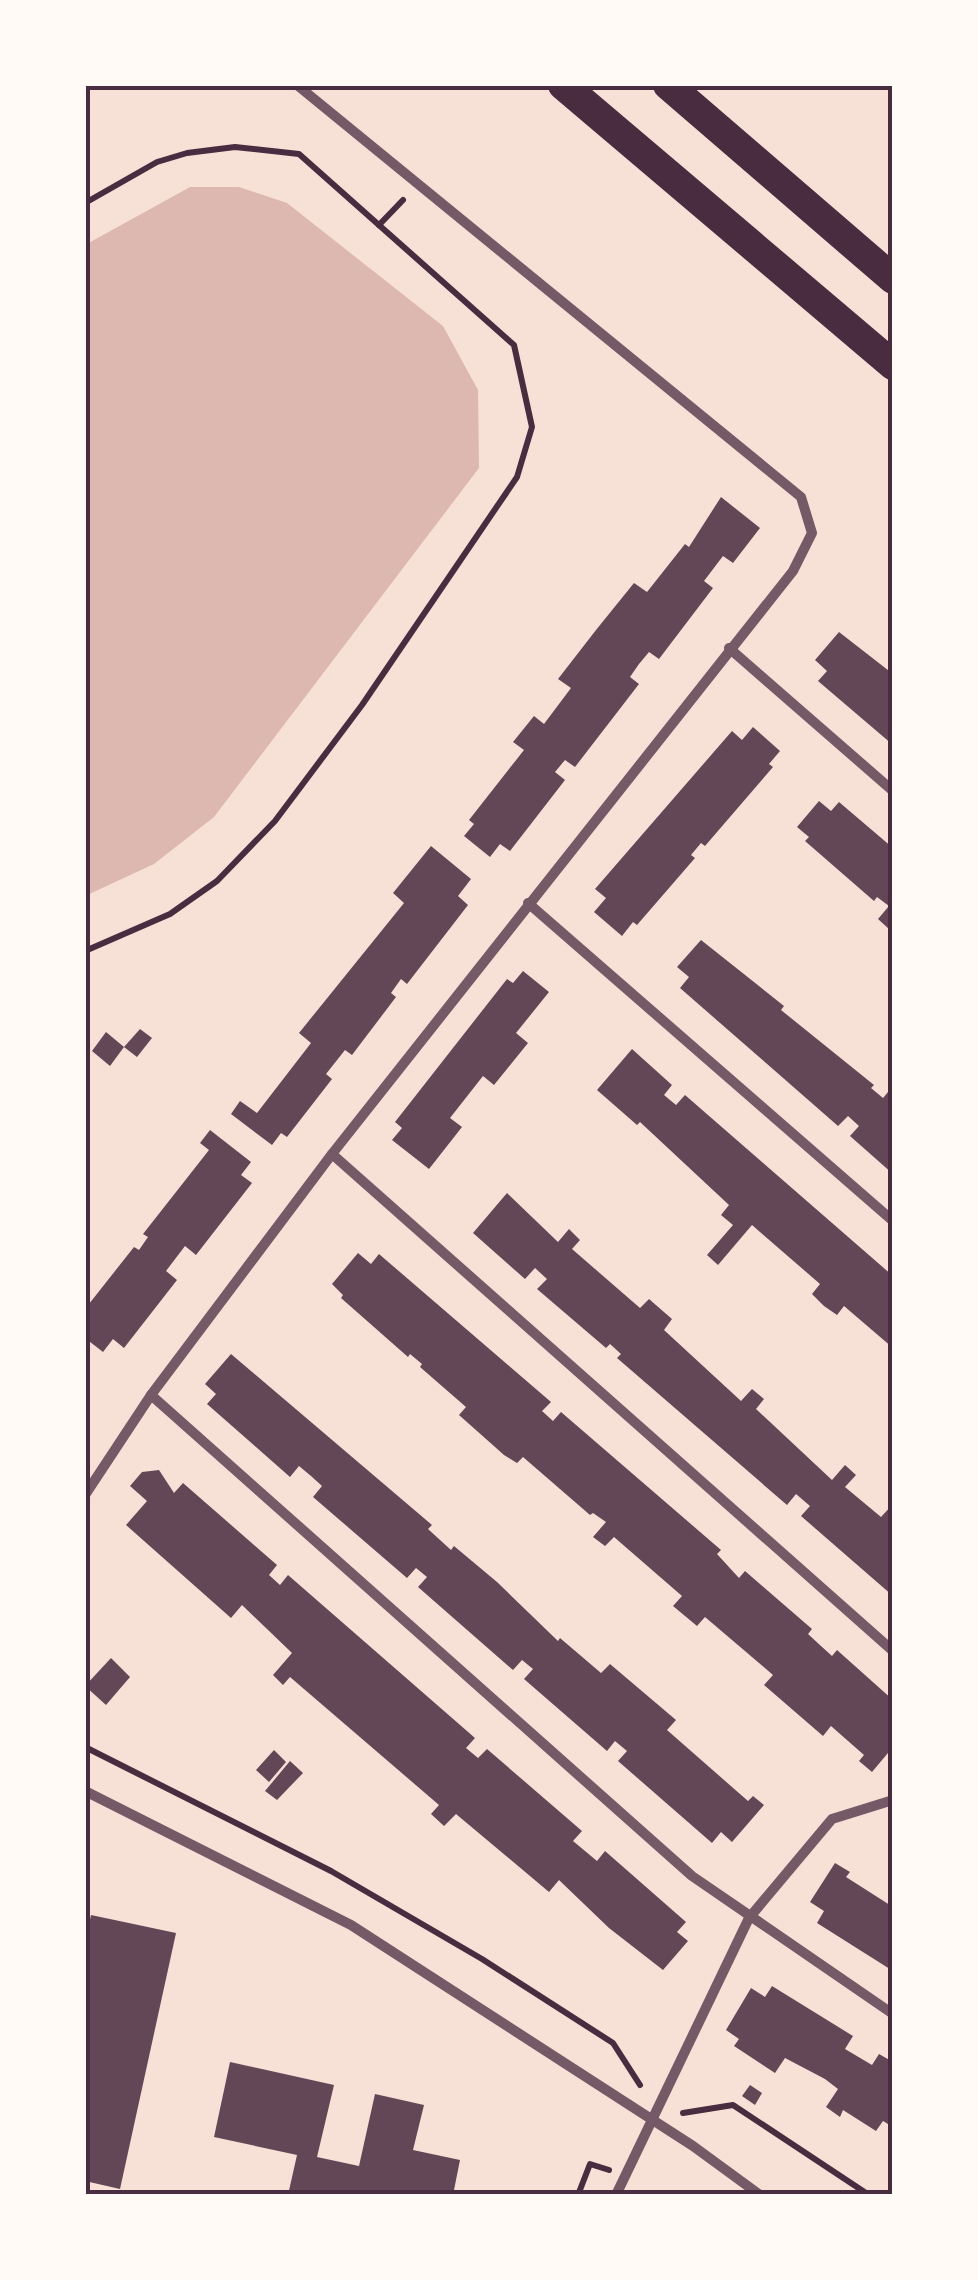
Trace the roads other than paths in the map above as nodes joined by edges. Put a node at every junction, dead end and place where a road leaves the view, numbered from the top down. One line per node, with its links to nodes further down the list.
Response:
1 (297, 85): 6 (street)
2 (563, 85): 5 (highway)
3 (668, 85): 4 (highway)
4 (893, 280)
5 (893, 365)
6 (729, 648): 7 (street); 8 (street)
7 (893, 791)
8 (528, 903): 9 (street); 10 (street)
9 (332, 1154): 11 (street); 13 (street)
10 (893, 1221)
11 (151, 1395): 12 (street); 16 (street)
12 (85, 1495)
13 (893, 1652)
14 (85, 1792): 18 (street)
15 (893, 1800): 16 (street)
16 (749, 1918): 17 (street); 18 (street)
17 (893, 2014)
18 (651, 2118): 19 (street); 20 (street)
19 (616, 2195)
20 (760, 2195)

